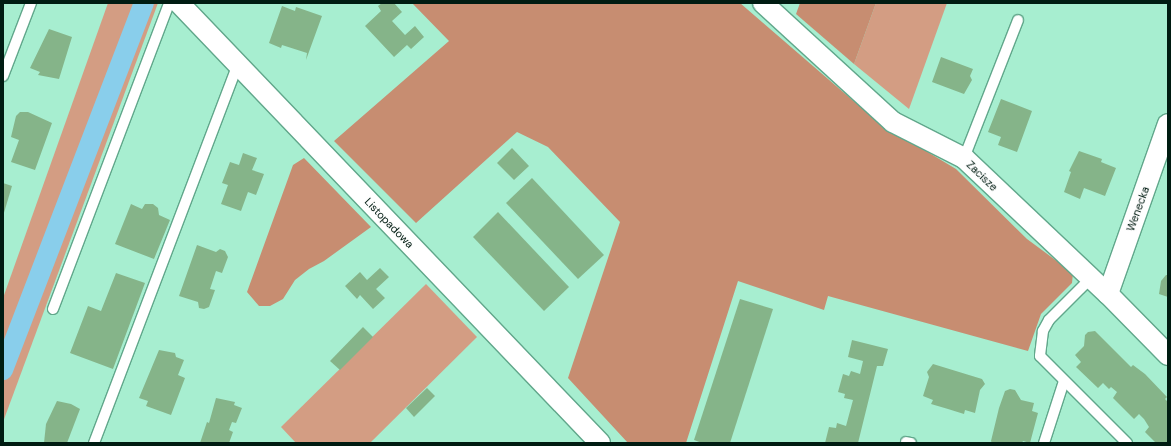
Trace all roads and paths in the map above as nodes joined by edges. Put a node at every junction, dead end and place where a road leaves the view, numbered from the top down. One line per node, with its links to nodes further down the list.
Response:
1 (31, 3): 7 (lane)
2 (169, 3): 12 (lane)
3 (179, 3): 6 (street, Listopadowa)
4 (763, 3): 9 (street, Zacisze)
5 (1018, 20): 9 (lane)
6 (237, 66): 15 (lane); 16 (street, Listopadowa)
7 (3, 76)
8 (1168, 124): 11 (street, Wenecka)
9 (964, 158): 10 (street, Zacisze)
10 (1090, 279): 11 (street, Zacisze); 14 (lane)
11 (1108, 294): 13 (street, Zacisze)
12 (53, 308)
13 (1168, 355)
14 (1064, 381): 17 (lane); 18 (lane)
15 (94, 443)
16 (600, 443)
17 (1044, 443)
18 (1126, 443)

